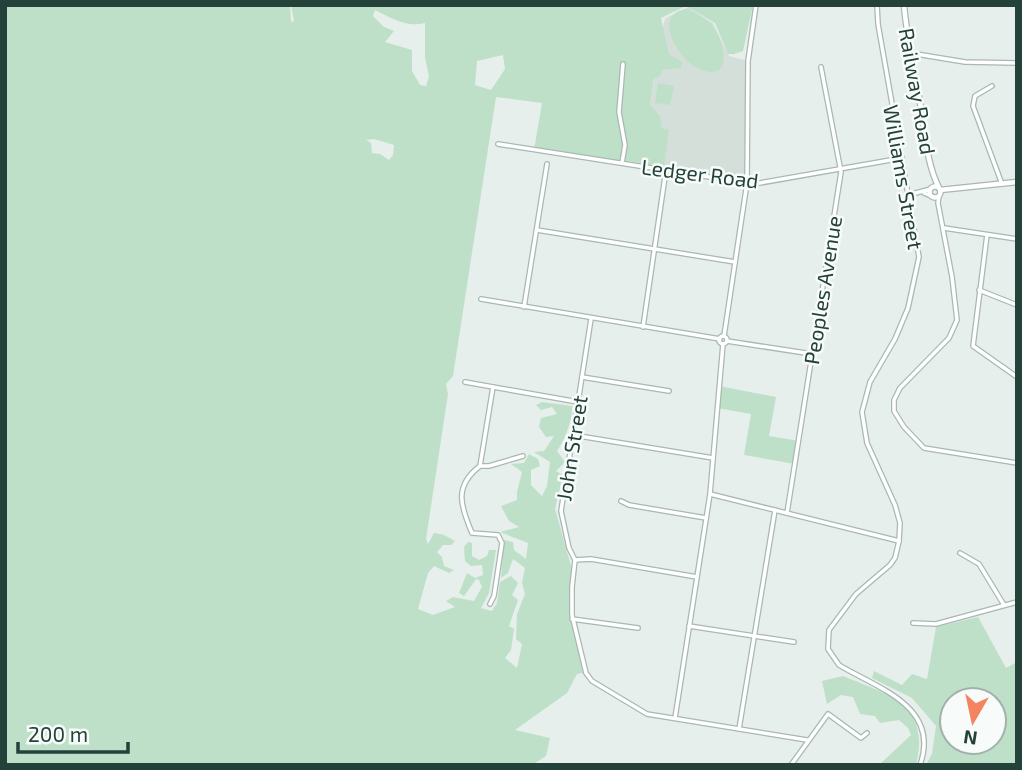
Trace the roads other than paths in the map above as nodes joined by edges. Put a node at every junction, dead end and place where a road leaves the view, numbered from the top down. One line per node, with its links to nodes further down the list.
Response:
1 (756, 5): 16 (street)
2 (877, 5): 10 (street, Williams Street)
3 (904, 5): 4 (street, Railway Road)
4 (911, 56): 5 (street); 18 (street, Railway Road)
5 (1017, 63)
6 (623, 64): 11 (street)
7 (821, 67): 14 (street, Peoples Avenue)
8 (992, 86): 17 (street)
9 (498, 144): 11 (street, Ledger Road)
10 (902, 159): 14 (street, Ledger Road); 19 (street, Williams Street)
11 (622, 163): 13 (street, Ledger Road)
12 (547, 164): 21 (street)
13 (666, 170): 16 (street, Ledger Road); 24 (street)
14 (840, 170): 16 (street, Ledger Road); 33 (street, Peoples Avenue)
15 (1017, 182): 17 (street)
16 (747, 183): 25 (street)
17 (1002, 184): 18 (street)
18 (936, 194): 19 (street); 20 (street)
19 (908, 195): 50 (street, Williams Street)
20 (944, 228): 22 (street); 43 (street)
21 (537, 230): 24 (street); 29 (street)
22 (987, 235): 23 (street); 26 (street)
23 (1017, 239)
24 (654, 249): 25 (street); 31 (street)
25 (735, 262): 32 (street)
26 (979, 290): 28 (street); 35 (street)
27 (481, 299): 29 (street)
28 (1017, 305)
29 (524, 307): 30 (street)
30 (591, 319): 31 (street); 34 (street, John Street)
31 (643, 327): 32 (street)
32 (723, 340): 33 (street); 42 (street)
33 (812, 354): 48 (street, Peoples Avenue)
34 (582, 377): 38 (street); 39 (street, John Street)
35 (1017, 377)
36 (465, 382): 37 (street)
37 (493, 387): 39 (street); 44 (street)
38 (669, 391)
39 (578, 401): 40 (street, John Street)
40 (573, 435): 42 (street); 52 (street, John Street)
41 (523, 456): 44 (street)
42 (713, 458): 45 (street)
43 (1017, 463)
44 (480, 466): 55 (street)
45 (710, 494): 47 (street); 49 (street)
46 (621, 501): 49 (street)
47 (775, 510): 48 (street); 61 (street)
48 (787, 513): 50 (street)
49 (706, 518): 53 (street)
50 (899, 541): 68 (street)
51 (960, 553): 56 (street)
52 (575, 560): 53 (street); 57 (street, John Street)
53 (697, 577): 59 (street)
54 (1017, 602): 56 (street)
55 (490, 604)
56 (1004, 605): 58 (street)
57 (572, 619): 60 (street); 63 (street, John Street)
58 (913, 623)
59 (689, 626): 61 (street); 63 (street)
60 (638, 628)
61 (755, 636): 62 (street); 64 (street)
62 (794, 642)
63 (675, 718): 64 (street, John Street)
64 (739, 729): 66 (street, John Street)
65 (867, 733): 66 (street)
66 (807, 740): 67 (street)
67 (791, 765)
68 (920, 765)

